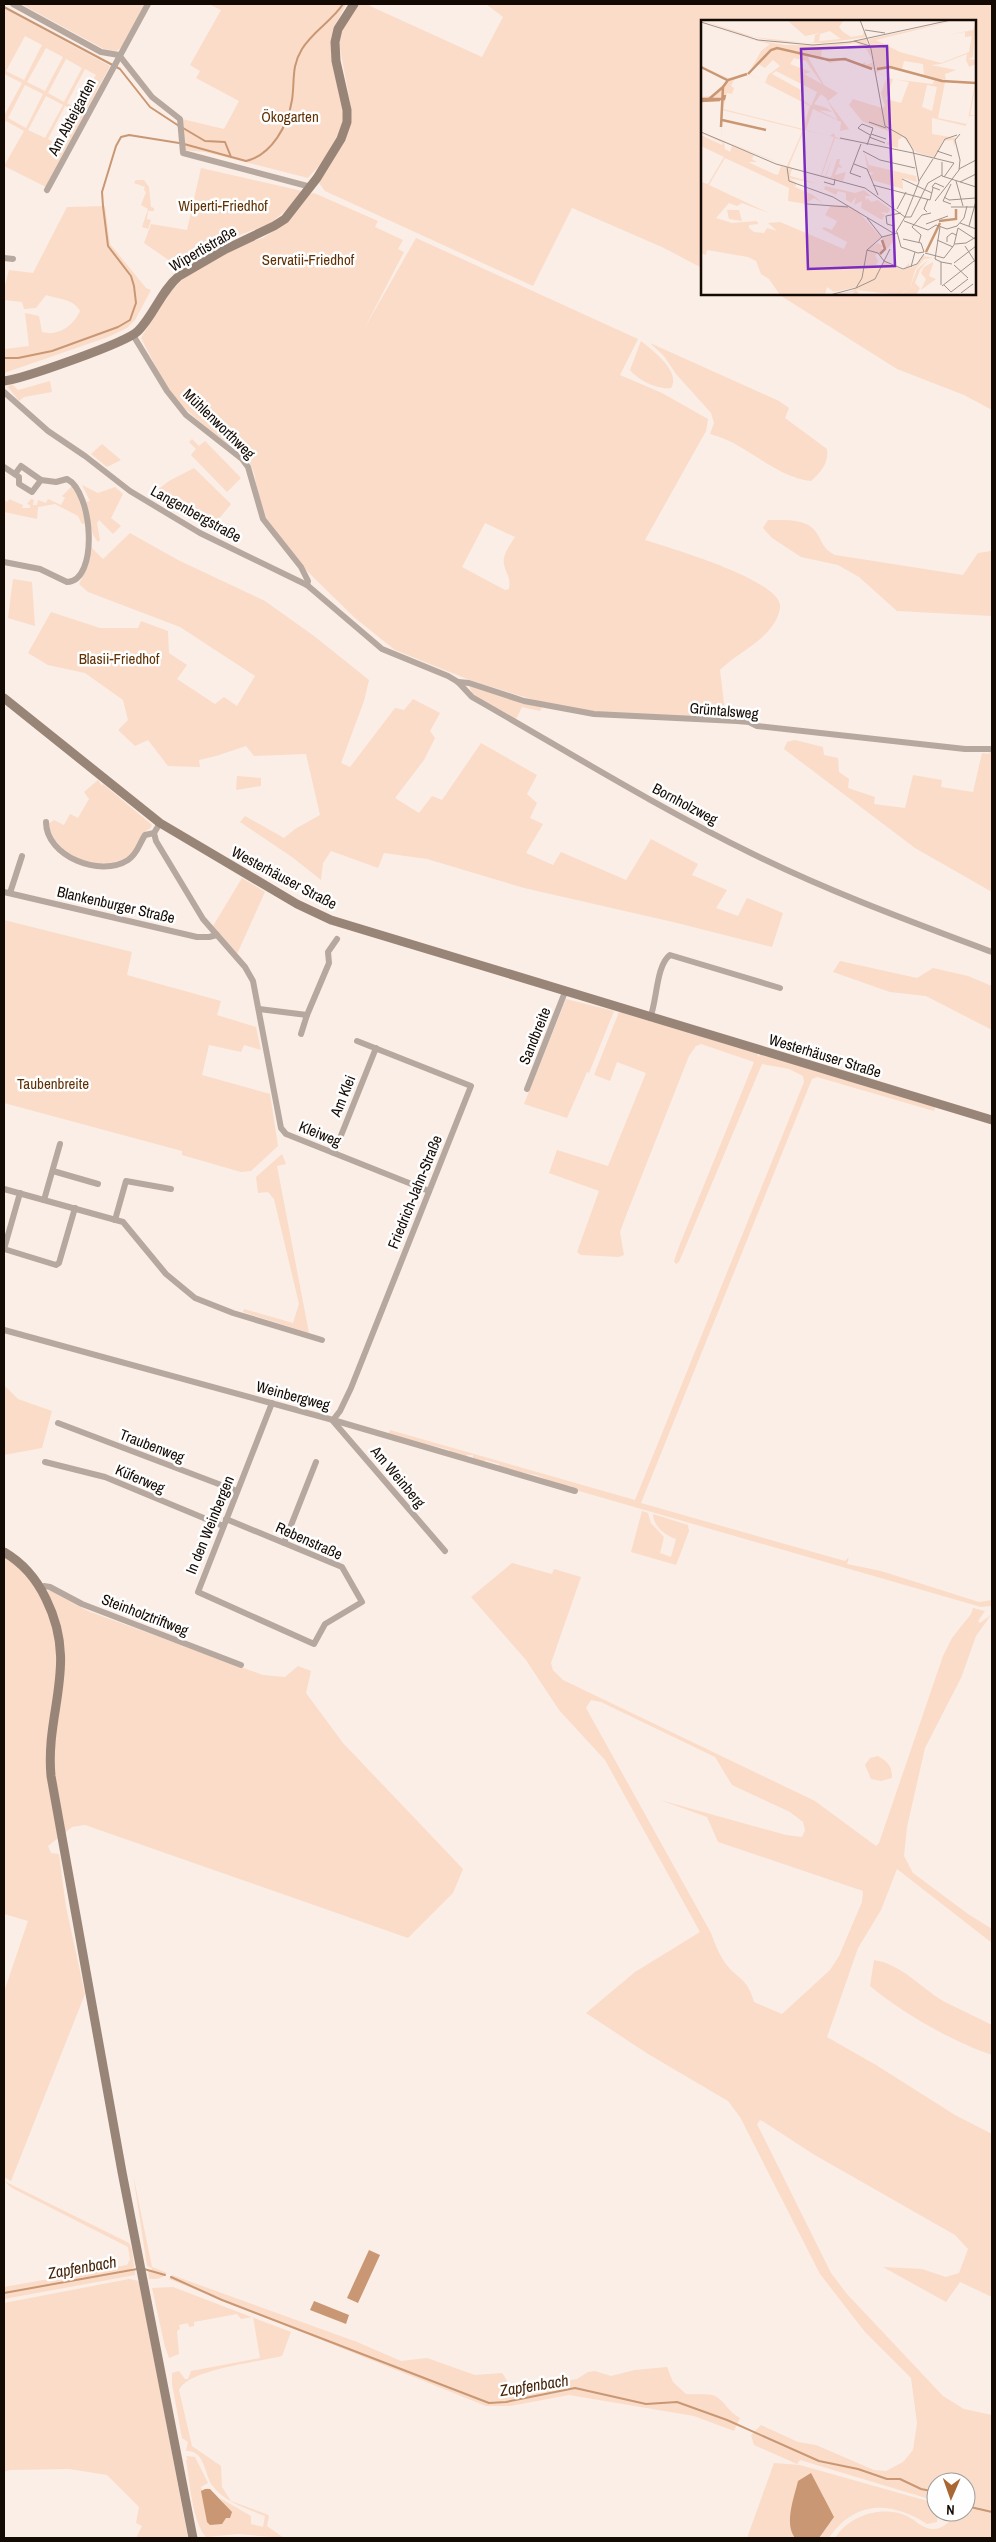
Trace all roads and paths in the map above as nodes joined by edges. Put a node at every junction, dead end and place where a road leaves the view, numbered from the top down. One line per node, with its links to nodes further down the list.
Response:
1 (12, 4): 4 (street)
2 (148, 4): 4 (street, Am Abteigarten)
3 (354, 4): 5 (main road, Wipertistraße)
4 (119, 55): 5 (street); 6 (street, Am Abteigarten)
5 (311, 187): 9 (main road, Wipertistraße)
6 (47, 190)
7 (4, 258): 8 (street)
8 (13, 259)
9 (133, 335): 10 (main road); 16 (street, Mühlenworthweg)
10 (4, 381)
11 (4, 392): 16 (street, Langenbergstraße)
12 (4, 467): 13 (street)
13 (15, 474): 14 (street); 14 (street)
14 (41, 480): 15 (street)
15 (4, 562)
16 (307, 585): 17 (street, Langenbergstraße)
17 (382, 648): 18 (street, Bornholzweg)
18 (458, 682): 20 (street, Grüntalsweg); 28 (street, Bornholzweg)
19 (4, 698): 22 (main road, Westerhäuser Straße)
20 (991, 749)
21 (46, 822): 23 (street)
22 (160, 824): 23 (street); 31 (main road, Westerhäuser Straße)
23 (154, 833): 26 (street, Blankenburger Straße)
24 (22, 856): 25 (street, Blankenburger Straße)
25 (7, 893): 26 (street, Blankenburger Straße)
26 (217, 935): 29 (street, Blankenburger Straße)
27 (337, 939): 33 (street)
28 (992, 952)
29 (255, 988): 32 (street, Kleiweg)
30 (780, 988): 34 (street)
31 (565, 992): 34 (main road, Westerhäuser Straße); 38 (street, Sandbreite)
32 (259, 1009): 33 (street); 41 (street, Kleiweg)
33 (307, 1015): 35 (street)
34 (650, 1018): 39 (main road, Westerhäuser Straße)
35 (301, 1034)
36 (357, 1041): 37 (street, Friedrich-Jahn-Straße)
37 (376, 1048): 41 (street, Am Klei); 46 (street, Friedrich-Jahn-Straße)
38 (527, 1089)
39 (992, 1120)
40 (60, 1144): 42 (street)
41 (334, 1153): 46 (street, Kleiweg)
42 (53, 1171): 43 (street); 48 (street)
43 (98, 1184)
44 (4, 1189): 47 (street)
45 (171, 1189): 50 (street)
46 (429, 1191): 54 (street, Friedrich-Jahn-Straße)
47 (20, 1193): 48 (street); 49 (street)
48 (44, 1200): 49 (street)
49 (75, 1208): 50 (street)
50 (116, 1220): 52 (street)
51 (4, 1330): 53 (street, Weinbergweg)
52 (322, 1340)
53 (272, 1403): 54 (street, Weinbergweg); 58 (street, In den Weinbergen)
54 (333, 1420): 59 (street, Weinbergweg); 64 (street, Am Weinberg)
55 (58, 1423): 58 (street, Traubenweg)
56 (45, 1462): 61 (street, Küferweg)
57 (316, 1462): 62 (street)
58 (238, 1491): 60 (street, In den Weinbergen)
59 (575, 1491)
60 (226, 1518): 61 (street, In den Weinbergen); 62 (street, Rebenstraße)
61 (223, 1526): 66 (street, In den Weinbergen)
62 (284, 1543): 66 (street, Rebenstraße)
63 (4, 1552): 65 (main road)
64 (445, 1552)
65 (44, 1591): 67 (street, Steinholztriftweg); 68 (main road)
66 (314, 1644)
67 (241, 1664)
68 (193, 2538)

